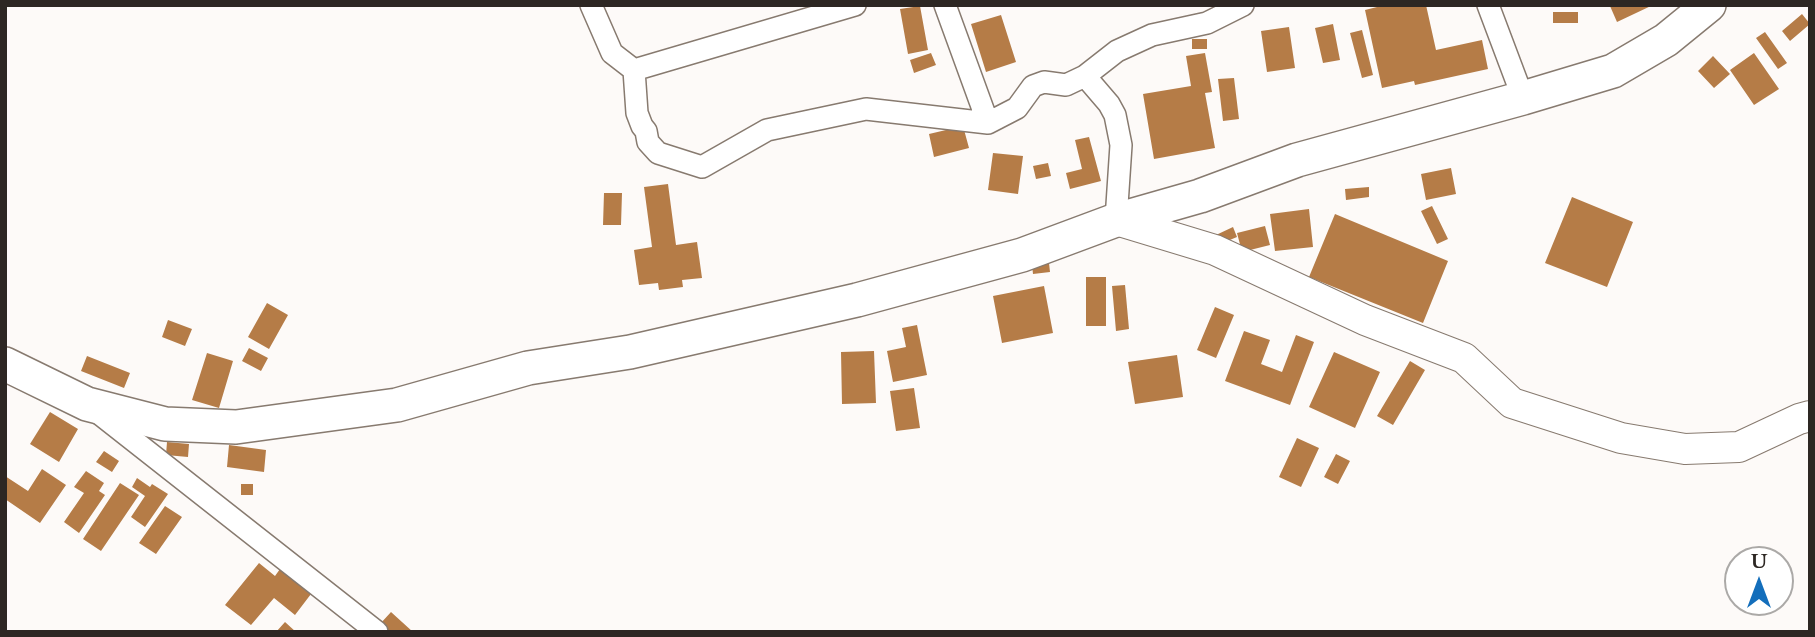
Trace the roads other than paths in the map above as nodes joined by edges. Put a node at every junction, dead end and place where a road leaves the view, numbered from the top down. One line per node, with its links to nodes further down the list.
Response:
1 (591, 5): 7 (street)
2 (855, 5): 7 (street)
3 (945, 5): 10 (street)
4 (1243, 5): 8 (street)
5 (1488, 5): 9 (street)
6 (1709, 5): 9 (main road)
7 (634, 70): 10 (street)
8 (1085, 76): 10 (street); 11 (street)
9 (1523, 98): 11 (main road)
10 (988, 123)
11 (1116, 220): 13 (main road); 14 (street)
12 (5, 364): 13 (main road)
13 (87, 404): 15 (street)
14 (1810, 416)
15 (377, 632)

